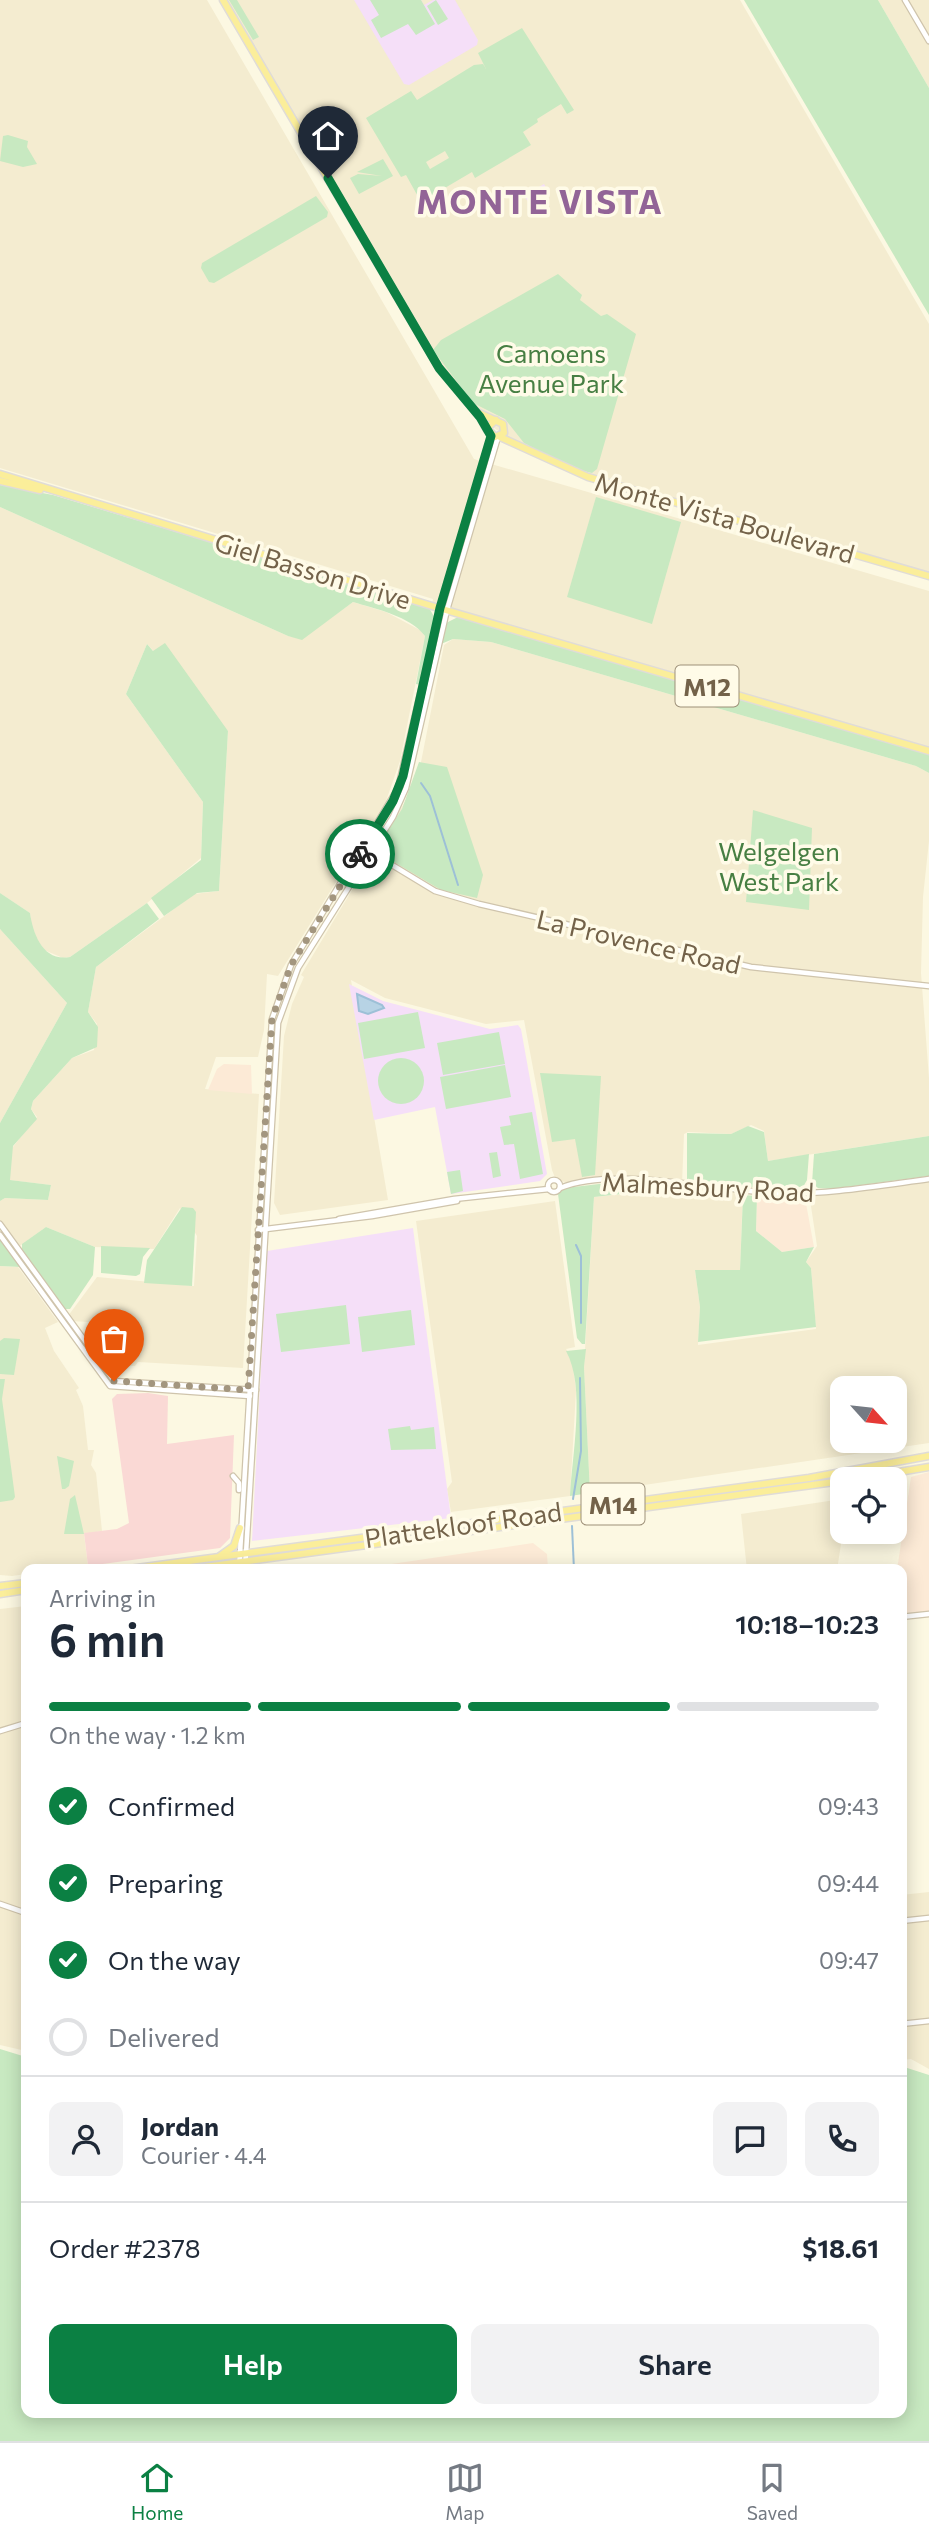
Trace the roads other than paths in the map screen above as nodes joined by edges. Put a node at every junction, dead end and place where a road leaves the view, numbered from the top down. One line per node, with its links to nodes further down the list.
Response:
1 (223, 0): 4 (main road)
2 (905, 0): 3 (street)
3 (929, 41)
4 (476, 411): 5 (main road); 7 (main road)
5 (496, 420): 6 (main road, Monte Vista Boulevard); 7 (main road)
6 (505, 427): 7 (main road); 8 (main road, Monte Vista Boulevard)
7 (494, 435): 8 (main road, Monte Vista Boulevard); 13 (street)
8 (525, 449): 12 (main road, Monte Vista Boulevard)
9 (0, 474): 11 (main road, Giel Basson Drive / M12)
10 (0, 481): 11 (main road, Giel Basson Drive / M12)
11 (60, 493): 13 (main road, Giel Basson Drive / M12)
12 (929, 576)
13 (444, 609): 14 (main road, Giel Basson Drive / M12); 15 (street); 16 (street)
14 (929, 751)
15 (364, 848): 16 (street, La Provence Road); 22 (street)
16 (370, 852): 17 (street, La Provence Road); 23 (street)
17 (929, 986)
18 (929, 1179): 19 (street, Malmesbury Road)
19 (559, 1185): 20 (street); 20 (street)
20 (549, 1186): 23 (street)
21 (0, 1224): 25 (street)
22 (258, 1230): 23 (street); 25 (street)
23 (266, 1230): 26 (street)
24 (0, 1234): 27 (street)
25 (248, 1390): 26 (street); 27 (street)
26 (255, 1393): 27 (street); 36 (street)
27 (248, 1396): 33 (street)
28 (929, 1456): 36 (main road, Plattekloof Road / M14)
29 (929, 1467): 30 (main road)
30 (907, 1471)
31 (233, 1476): 33 (street)
32 (830, 1483): 36 (main road, Plattekloof Road / M14)
33 (241, 1512): 34 (street)
34 (240, 1528): 35 (main road); 36 (street)
35 (215, 1558): 36 (main road, Plattekloof Road / M14); 37 (main road, Plattekloof Road / M14)
36 (242, 1561): 38 (main road, Plattekloof Road / M14)
37 (168, 1564)
38 (222, 1564)
39 (21, 1584): 40 (main road)
40 (0, 1586)
41 (21, 1591): 42 (main road)
42 (0, 1594)
43 (929, 1614): 44 (street)
44 (907, 1616)
45 (21, 1725): 46 (street)
46 (0, 1731)
47 (0, 1904): 48 (street)
48 (21, 1911)
49 (929, 1918): 50 (street)
50 (907, 1920)
51 (929, 2021): 52 (street)
52 (907, 2023)

